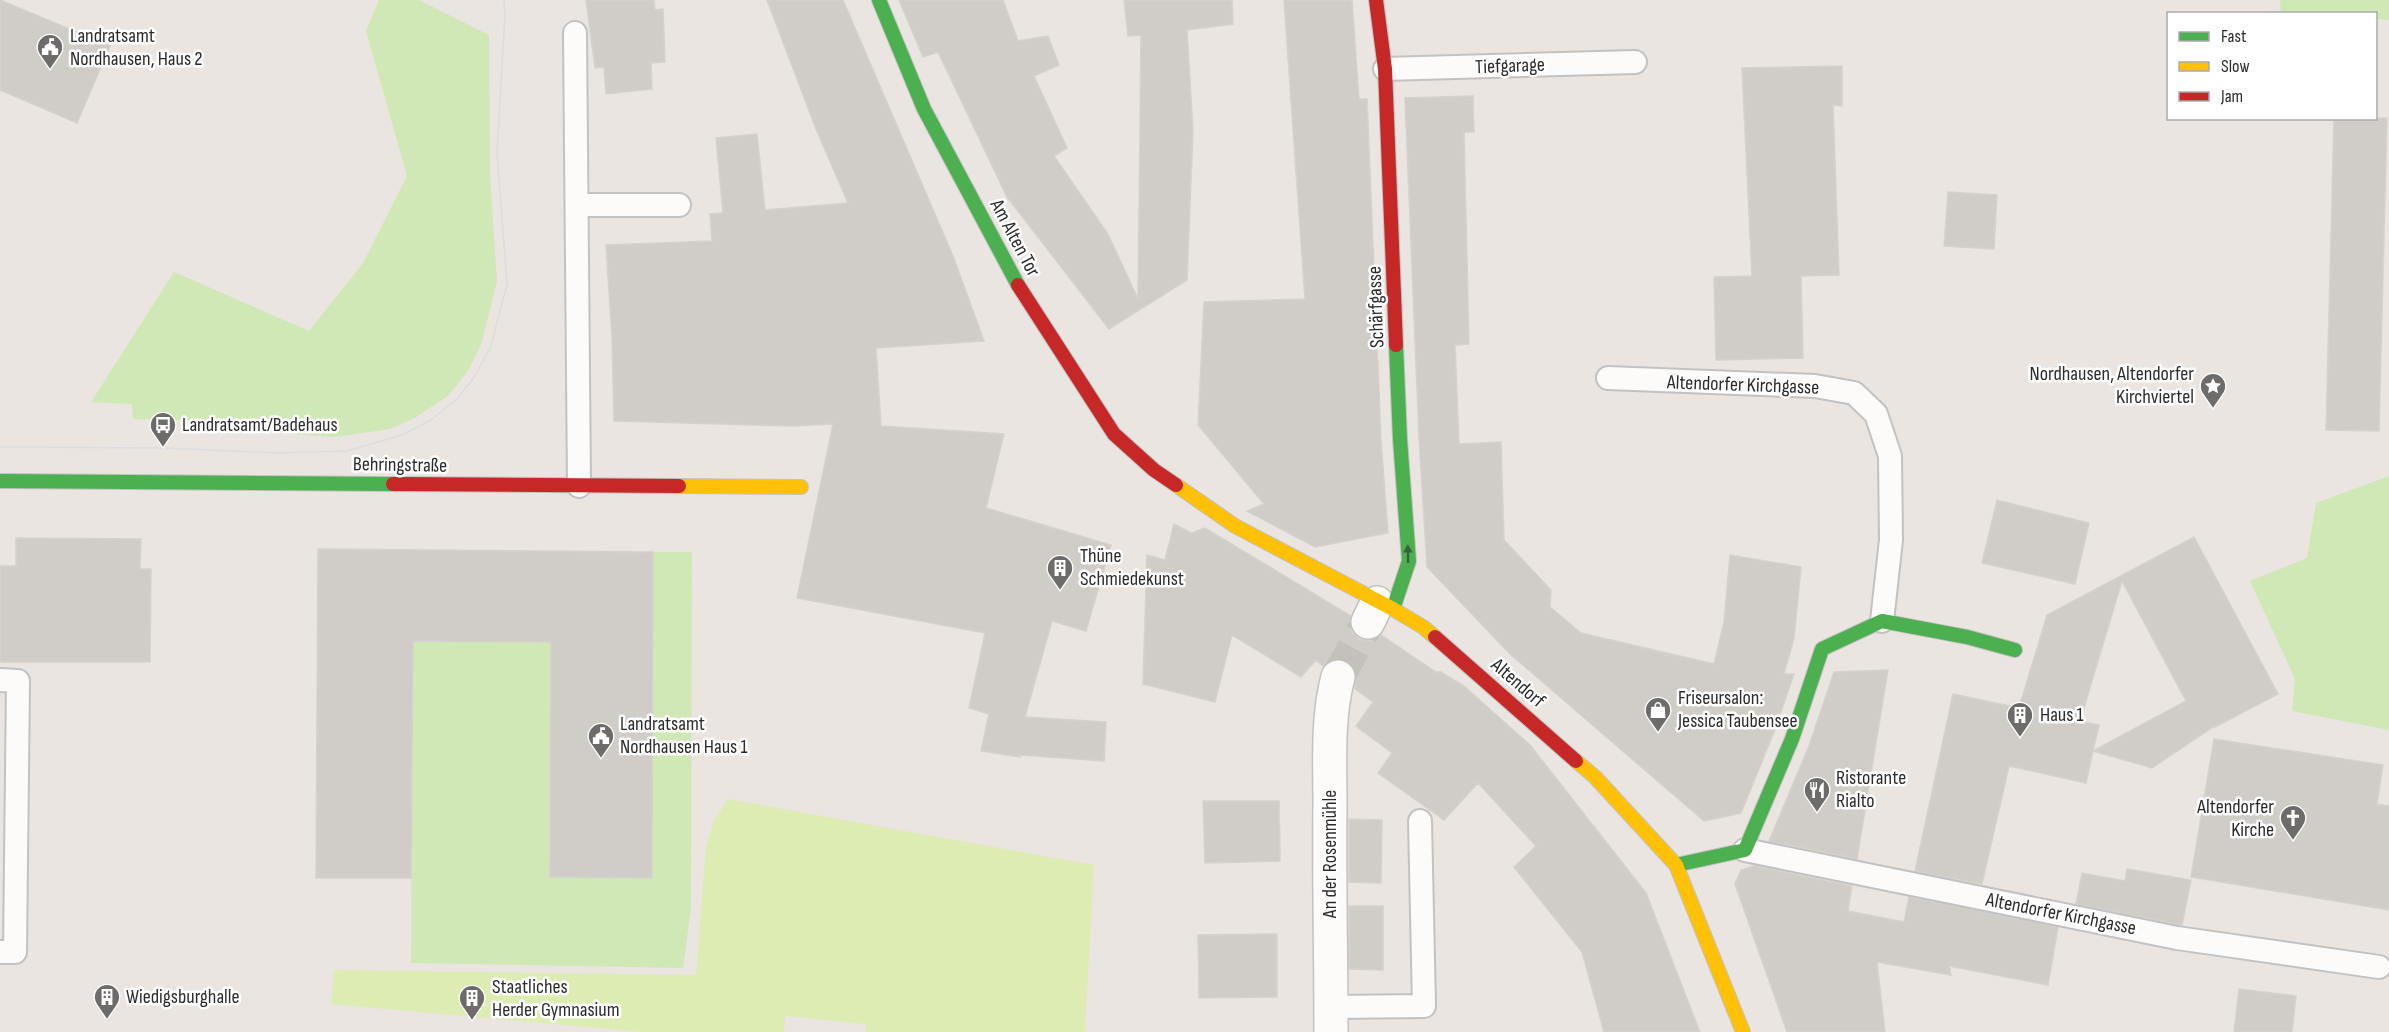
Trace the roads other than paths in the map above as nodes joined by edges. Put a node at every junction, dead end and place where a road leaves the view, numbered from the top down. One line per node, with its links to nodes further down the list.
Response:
1 (879, 0): 9 (street, Am Alten Tor)
2 (1376, 0): 5 (street, Schärfgasse)
3 (575, 33): 6 (lane)
4 (1635, 62): 5 (lane, Tiefgarage)
5 (1385, 69): 13 (street, Schärfgasse, one-way to 5)
6 (577, 205): 7 (lane); 11 (lane)
7 (679, 205)
8 (1608, 378): 14 (lane, Altendorfer Kirchgasse)
9 (1154, 470): 13 (street, Altendorf)
10 (0, 481): 11 (street, Behringstraße)
11 (579, 486): 12 (street, Behringstraße)
12 (801, 487)
13 (1379, 612): 20 (street, Altendorf)
14 (1882, 621): 15 (street); 19 (street)
15 (2015, 650)
16 (1338, 677): 23 (street, An der Rosenmühle)
17 (0, 680): 21 (lane)
18 (1420, 821): 23 (lane)
19 (1745, 850): 20 (street, Altendorfer Kirchgasse); 22 (lane, Altendorfer Kirchgasse)
20 (1676, 865): 24 (street, Altendorf)
21 (0, 952)
22 (2379, 968)
23 (1331, 1020)
24 (1743, 1032)

